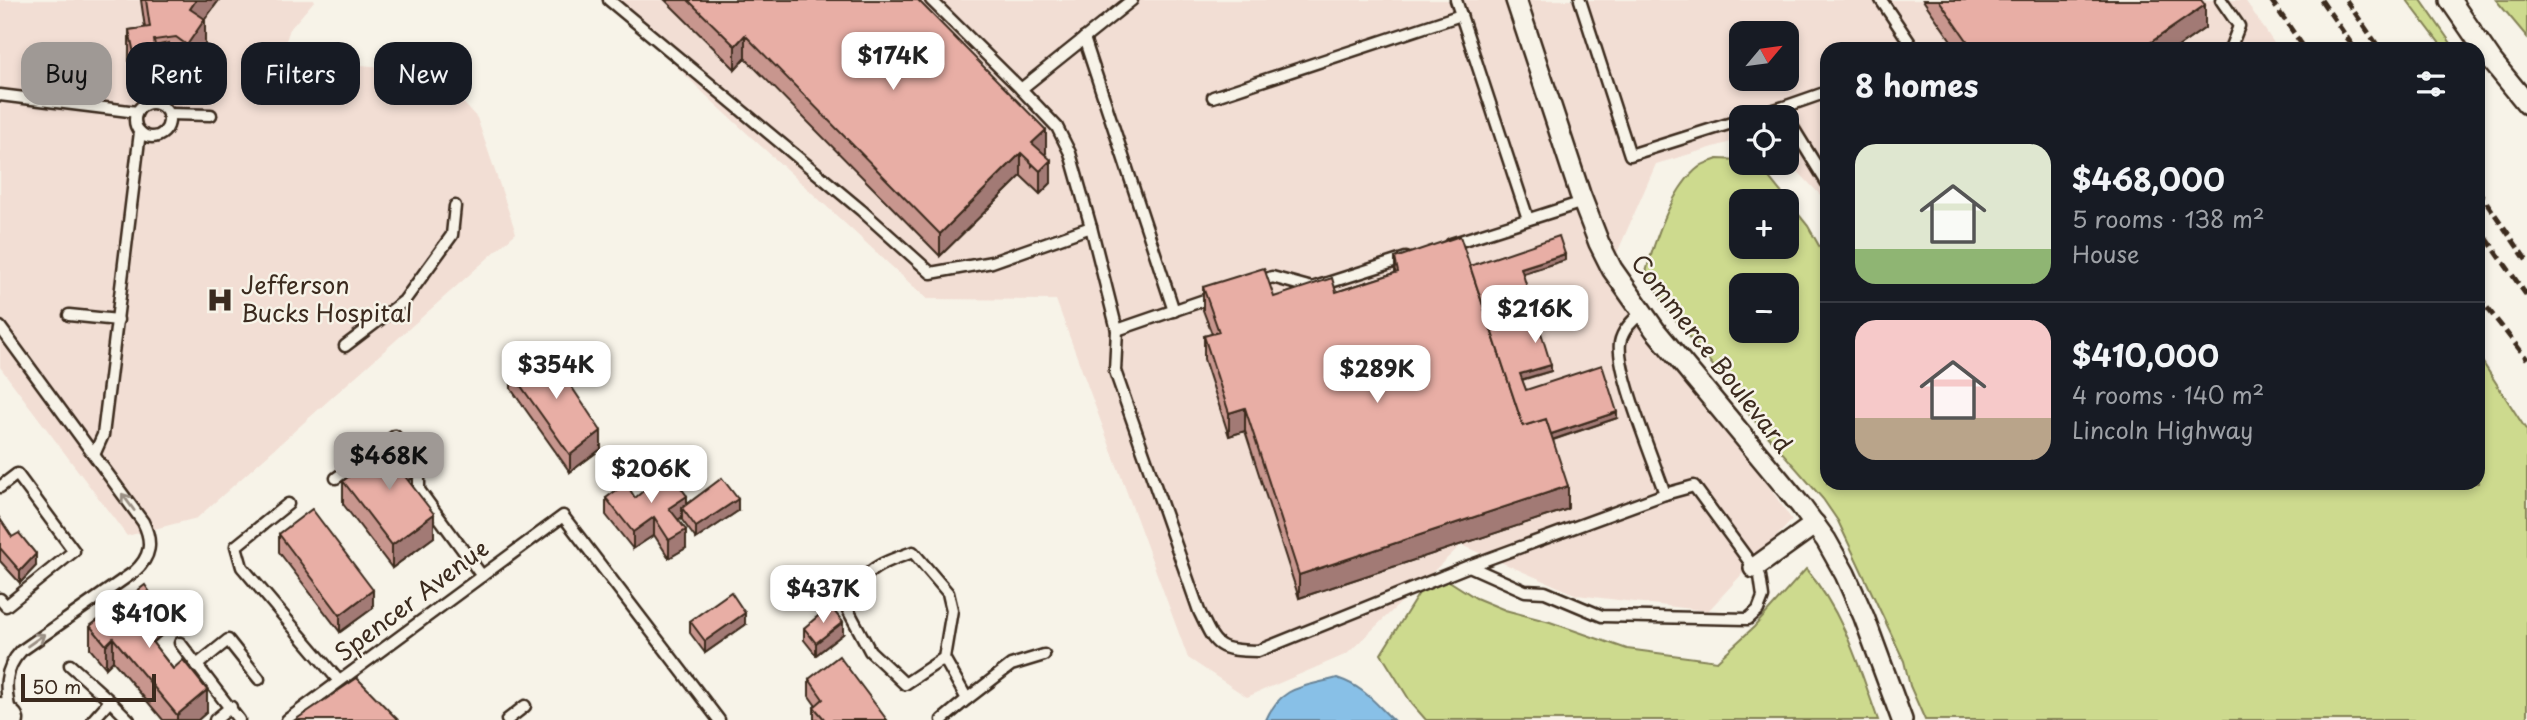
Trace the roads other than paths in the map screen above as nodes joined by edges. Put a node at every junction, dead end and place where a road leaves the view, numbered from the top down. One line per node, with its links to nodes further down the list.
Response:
1 (610, 0): 32 (lane)
2 (931, 0): 16 (lane)
3 (1132, 0): 11 (lane)
4 (1457, 0): 10 (lane)
5 (1516, 0): 29 (street, Commerce Boulevard)
6 (1580, 0): 25 (lane)
7 (1881, 0): 12 (lane)
8 (2221, 0): 13 (lane)
9 (2450, 0): 14 (street)
10 (1461, 15): 19 (lane); 31 (lane)
11 (1084, 38): 16 (lane); 37 (lane)
12 (1909, 42)
13 (2233, 42)
14 (2479, 42)
15 (2485, 51): 20 (street)
16 (1021, 89): 32 (lane)
17 (0, 95): 22 (lane)
18 (1820, 96): 21 (lane)
19 (1213, 97)
20 (2527, 104)
21 (1799, 107)
22 (137, 112): 23 (lane); 26 (lane)
23 (169, 114): 24 (lane); 26 (lane)
24 (211, 115)
25 (1729, 124)
26 (140, 132): 40 (lane)
27 (1799, 137): 28 (lane)
28 (1820, 172)
29 (1583, 202): 31 (lane); 38 (street, Commerce Boulevard)
30 (455, 205): 43 (lane)
31 (1528, 219): 33 (lane)
32 (1091, 227): 42 (lane)
33 (1435, 249)
34 (1413, 256): 35 (lane)
35 (1249, 285)
36 (1226, 293): 37 (lane)
37 (1174, 310): 42 (lane)
38 (1642, 313): 47 (lane); 49 (street, Commerce Boulevard)
39 (69, 315): 40 (lane)
40 (118, 320): 44 (lane)
41 (0, 327): 44 (lane)
42 (1117, 330): 50 (lane)
43 (345, 346)
44 (94, 455): 66 (lane, one-way to 44)
45 (336, 478): 52 (lane)
46 (0, 487): 53 (lane)
47 (1665, 494): 50 (lane); 51 (lane)
48 (288, 504): 60 (lane)
49 (1815, 524): 51 (street); 75 (street, Commerce Boulevard)
50 (1469, 566): 51 (lane)
51 (1754, 568)
52 (482, 576): 60 (lane, Spencer Avenue); 73 (lane, Spencer Avenue)
53 (0, 599)
54 (180, 643): 58 (lane)
55 (1044, 655): 61 (lane)
56 (944, 658): 56 (lane); 61 (lane)
57 (70, 665): 62 (lane)
58 (197, 665): 59 (lane); 64 (lane)
59 (259, 679)
60 (339, 681): 71 (lane, Spencer Avenue)
61 (967, 699): 74 (lane)
62 (110, 701): 67 (lane); 68 (lane)
63 (525, 706): 72 (lane)
64 (231, 707): 69 (lane); 70 (lane)
65 (0, 713): 66 (main road)
66 (9, 720)
67 (93, 720)
68 (129, 720)
69 (215, 720)
70 (239, 720)
71 (287, 720)
72 (507, 720)
73 (719, 720)
74 (942, 720)
75 (1902, 720)

